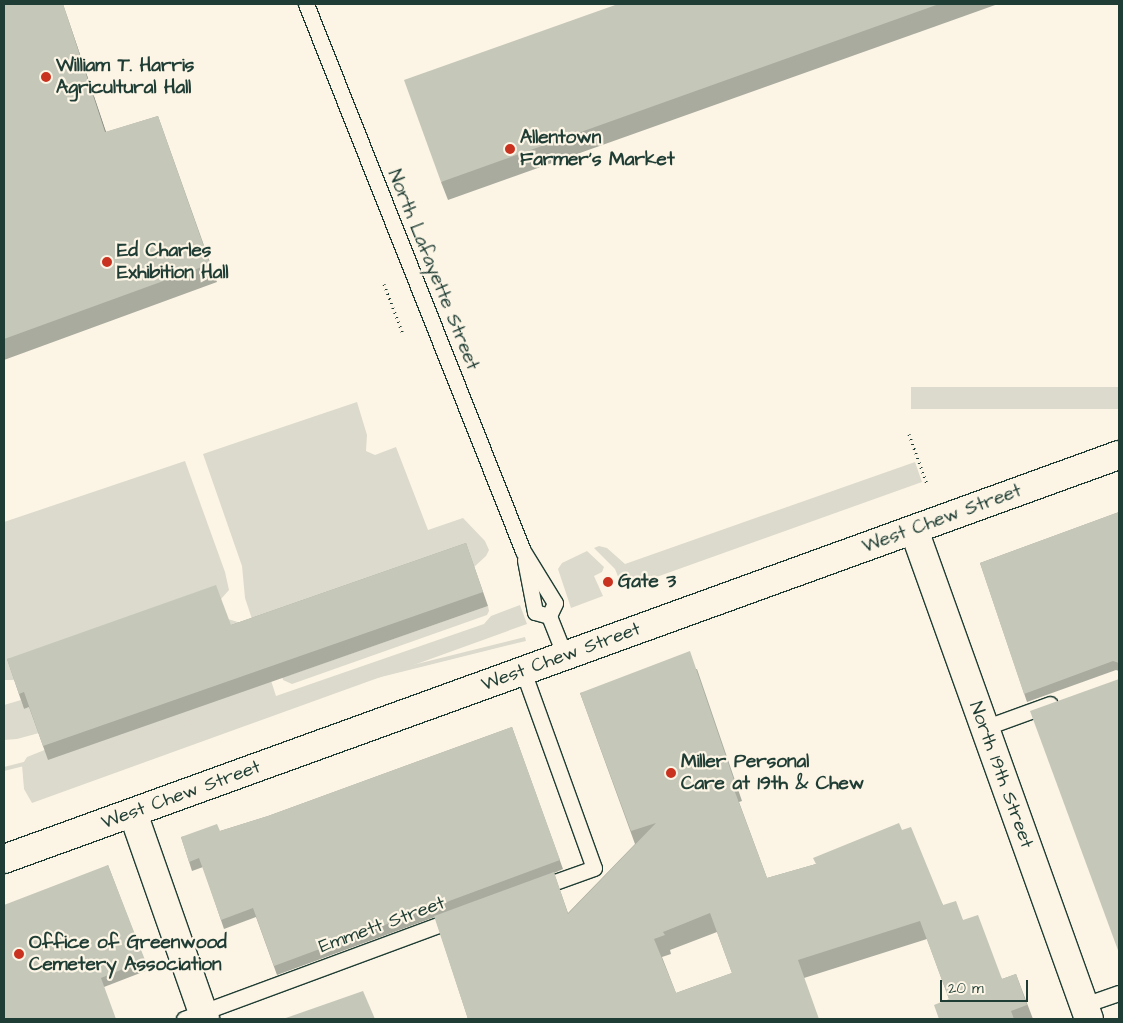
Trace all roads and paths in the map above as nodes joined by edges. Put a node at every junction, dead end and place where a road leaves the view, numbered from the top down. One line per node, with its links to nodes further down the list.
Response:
1 (306, 4): 8 (lane, North Lafayette Street)
2 (384, 284): 3 (path)
3 (403, 334)
4 (909, 434): 6 (path)
5 (1119, 455): 7 (street, West Chew Street)
6 (927, 484)
7 (914, 530): 8 (street, West Chew Street); 11 (street, North 19th Street)
8 (565, 656): 9 (street, West Chew Street)
9 (524, 671): 12 (street, West Chew Street); 14 (lane)
10 (1067, 698): 11 (lane)
11 (984, 728): 17 (street, North 19th Street)
12 (133, 813): 13 (street, West Chew Street); 18 (street)
13 (4, 859)
14 (520, 895)
15 (473, 912): 18 (lane, Emmett Street)
16 (1119, 993): 17 (lane)
17 (1087, 1012)
18 (197, 1017)

